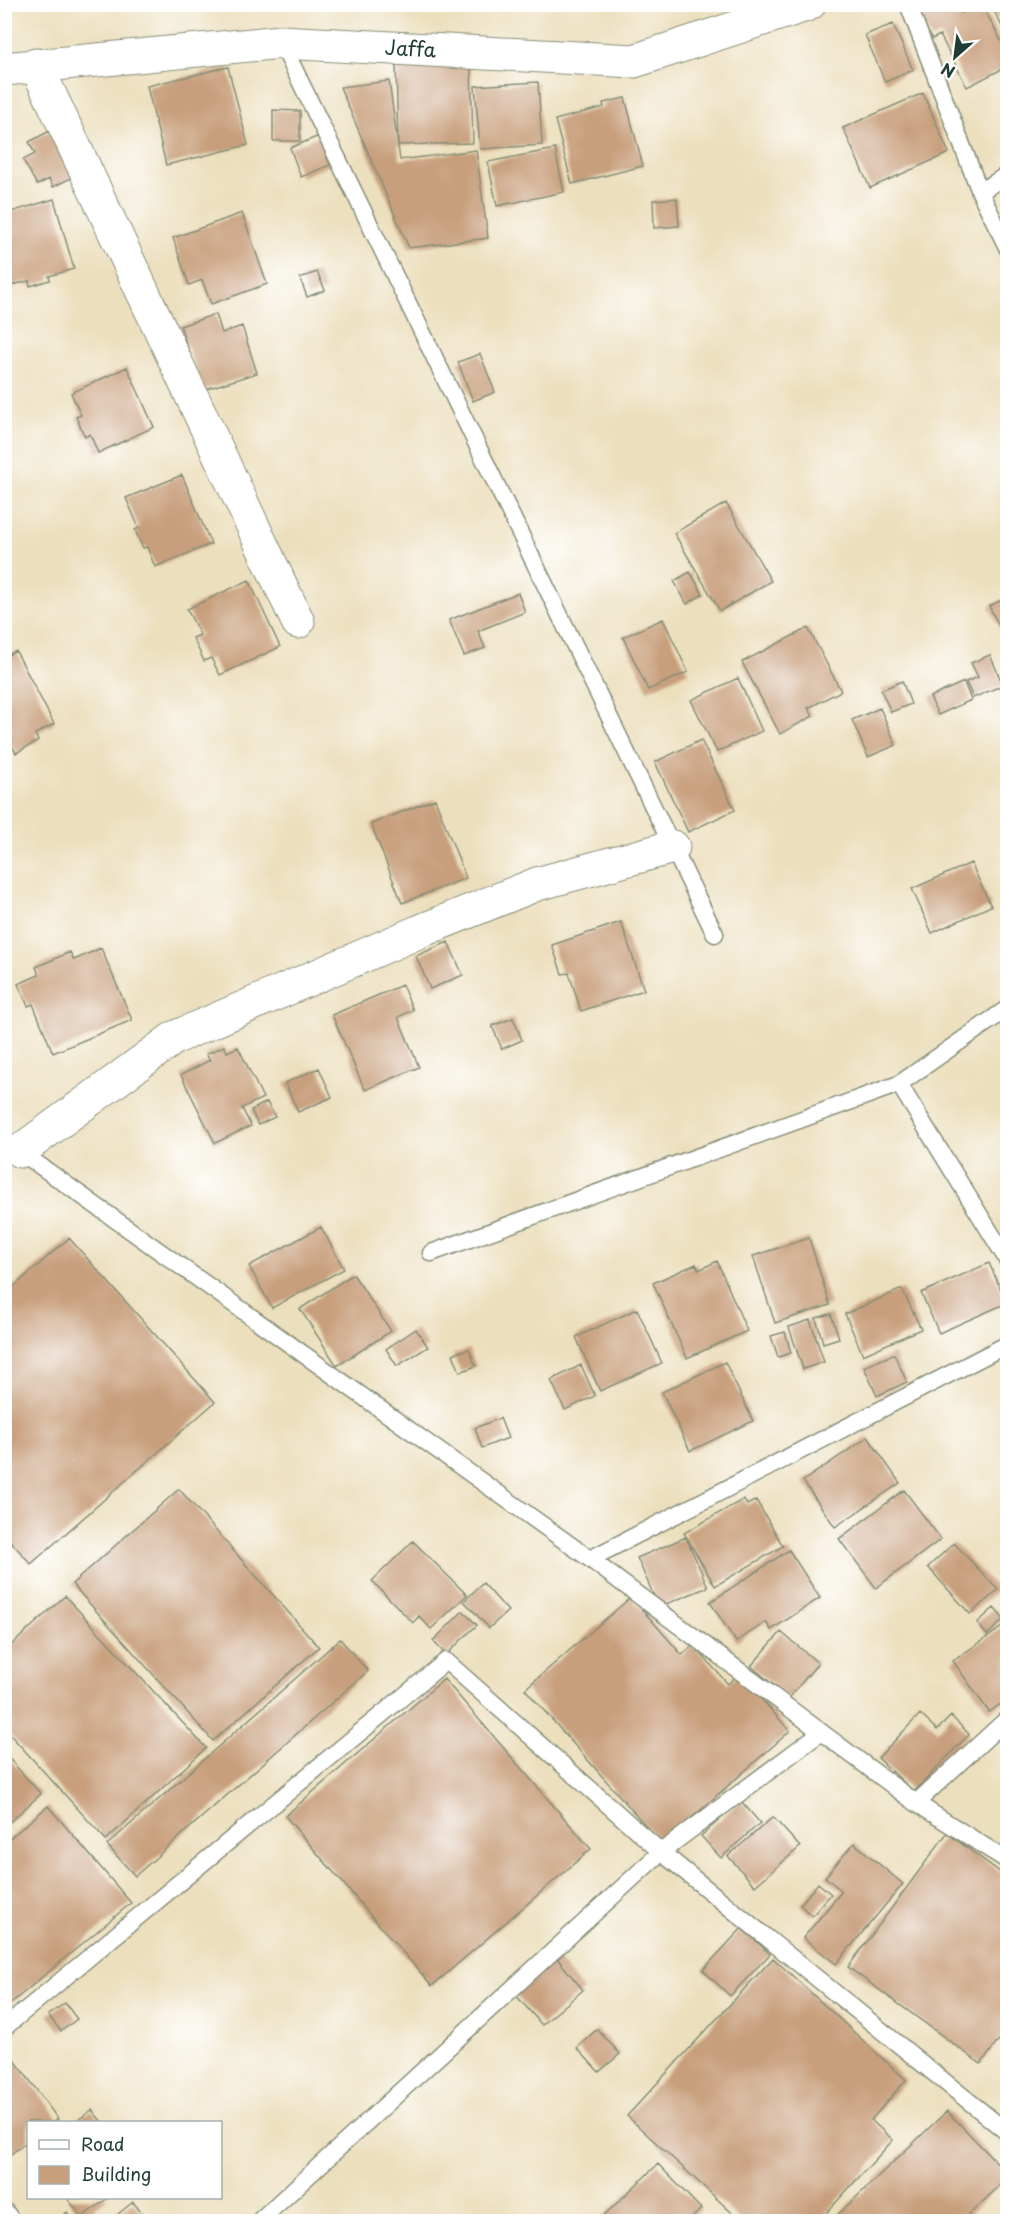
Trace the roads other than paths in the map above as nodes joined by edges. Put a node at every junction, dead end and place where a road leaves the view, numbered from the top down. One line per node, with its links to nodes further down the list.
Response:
1 (809, 4): 3 (street, Jaffa)
2 (908, 4): 6 (lane)
3 (281, 42): 4 (street, Jaffa); 9 (lane)
4 (20, 67): 8 (street)
5 (1008, 174): 6 (lane)
6 (980, 192): 7 (lane)
7 (1008, 249)
8 (298, 622)
9 (673, 848): 10 (lane); 13 (street)
10 (715, 934)
11 (1008, 1008): 12 (lane)
12 (899, 1084): 14 (lane); 15 (lane)
13 (12, 1145): 17 (lane)
14 (431, 1253)
15 (1008, 1262)
16 (1008, 1344): 17 (lane)
17 (590, 1559): 19 (lane)
18 (1008, 1718): 20 (lane)
19 (820, 1733): 20 (lane); 21 (lane)
20 (916, 1803): 22 (lane)
21 (661, 1852): 23 (lane); 24 (lane); 27 (lane)
22 (1008, 1861)
23 (4, 2028)
24 (1008, 2133)
25 (4, 2210): 26 (lane)
26 (13, 2222)
27 (258, 2222)

